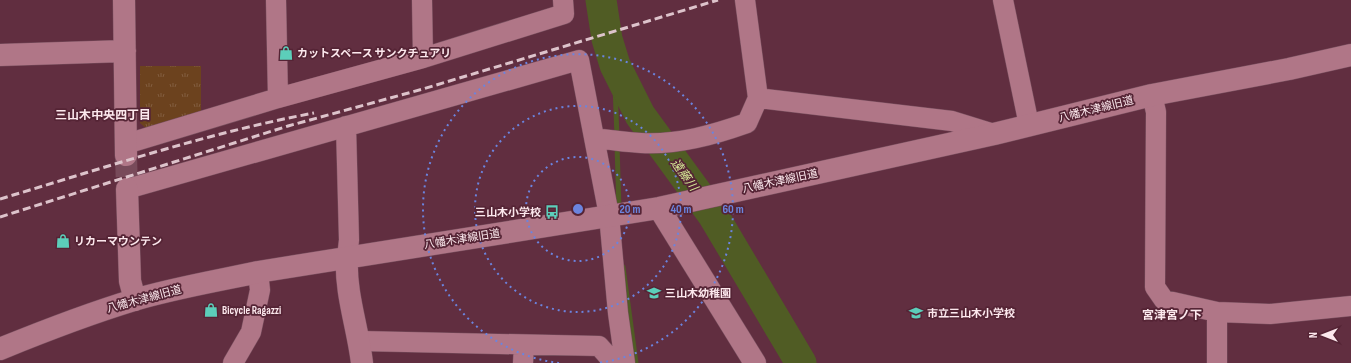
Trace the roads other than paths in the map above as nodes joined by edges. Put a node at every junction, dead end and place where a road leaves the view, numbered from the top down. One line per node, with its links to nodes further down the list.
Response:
1 (124, 0): 7 (street)
2 (276, 0): 12 (street)
3 (422, 0): 10 (street)
4 (563, 0): 10 (street)
5 (746, 0): 13 (street)
6 (1003, 0): 14 (street)
7 (125, 51): 8 (street); 18 (street)
8 (0, 55)
9 (1351, 55): 11 (street, 八幡木津線旧道)
10 (423, 58): 12 (street)
11 (1152, 95): 14 (street, 八幡木津線旧道); 26 (street)
12 (278, 98): 18 (street)
13 (758, 98): 16 (street); 17 (street)
14 (1029, 125): 16 (street, 八幡木津線旧道)
15 (346, 126): 17 (street); 19 (street); 22 (street)
16 (994, 134): 20 (street, 八幡木津線旧道)
17 (594, 138): 21 (street)
18 (126, 150)
19 (127, 189): 24 (street)
20 (659, 208): 21 (street, 八幡木津線旧道); 34 (street)
21 (610, 215): 22 (street, 八幡木津線旧道); 33 (street)
22 (347, 258): 23 (street, 八幡木津線旧道); 27 (street)
23 (258, 272): 24 (street, 八幡木津線旧道); 30 (street)
24 (135, 300): 28 (street, 八幡木津線旧道)
25 (1351, 306): 26 (street)
26 (1217, 312): 35 (street)
27 (360, 341): 29 (street); 31 (street)
28 (0, 349)
29 (524, 354): 32 (street)
30 (233, 363)
31 (362, 363)
32 (614, 363)
33 (625, 363)
34 (755, 363)
35 (1217, 363)

